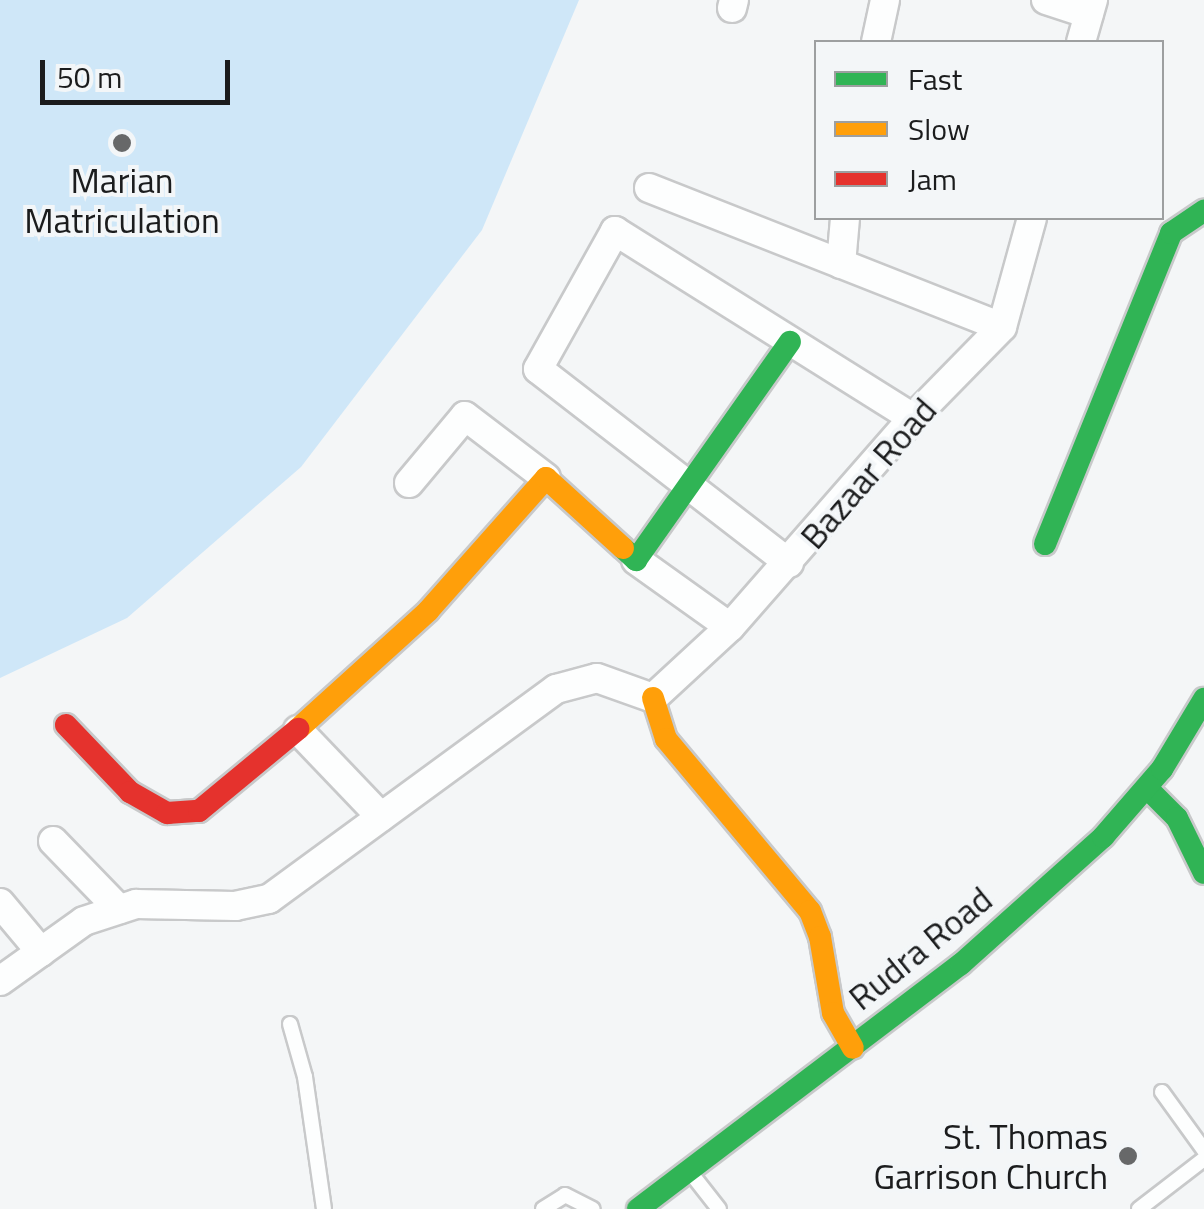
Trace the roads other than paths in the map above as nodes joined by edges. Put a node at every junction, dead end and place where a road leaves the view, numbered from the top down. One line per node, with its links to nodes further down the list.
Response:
1 (885, 0): 4 (street)
2 (1046, 0): 3 (street)
3 (1091, 7): 5 (street)
4 (876, 40)
5 (1082, 40)
6 (648, 188): 10 (street)
7 (1204, 210): 17 (street)
8 (846, 220): 10 (street)
9 (1031, 220): 11 (street, Bazaar Road)
10 (841, 264): 11 (street)
11 (1002, 327): 13 (street, Bazaar Road)
12 (790, 342): 13 (street); 16 (street); 16 (street)
13 (913, 418): 19 (street, Bazaar Road)
14 (546, 478): 15 (street); 18 (street); 24 (street)
15 (409, 483)
16 (689, 488): 18 (street); 19 (street)
17 (1046, 544)
18 (636, 560): 20 (street)
19 (789, 563): 20 (street, Bazaar Road)
20 (730, 627): 21 (street, Bazaar Road)
21 (654, 698): 26 (street); 34 (street)
22 (1204, 699): 25 (street, Rudra Road)
23 (66, 725): 24 (street)
24 (298, 730): 26 (street)
25 (1147, 788): 28 (street); 34 (street, Rudra Road)
26 (381, 817): 30 (street)
27 (53, 841): 30 (street)
28 (1204, 873)
29 (0, 903): 31 (street)
30 (120, 910): 31 (street)
31 (41, 952): 32 (street)
32 (0, 981)
33 (290, 1024): 39 (lane)
34 (853, 1048): 38 (street, Rudra Road)
35 (1162, 1092): 36 (lane)
36 (1204, 1150)
37 (1204, 1159): 44 (lane)
38 (689, 1172): 42 (street, Rudra Road); 43 (lane)
39 (324, 1209)
40 (542, 1209): 41 (lane)
41 (593, 1209)
42 (638, 1209)
43 (720, 1209)
44 (1138, 1209)

